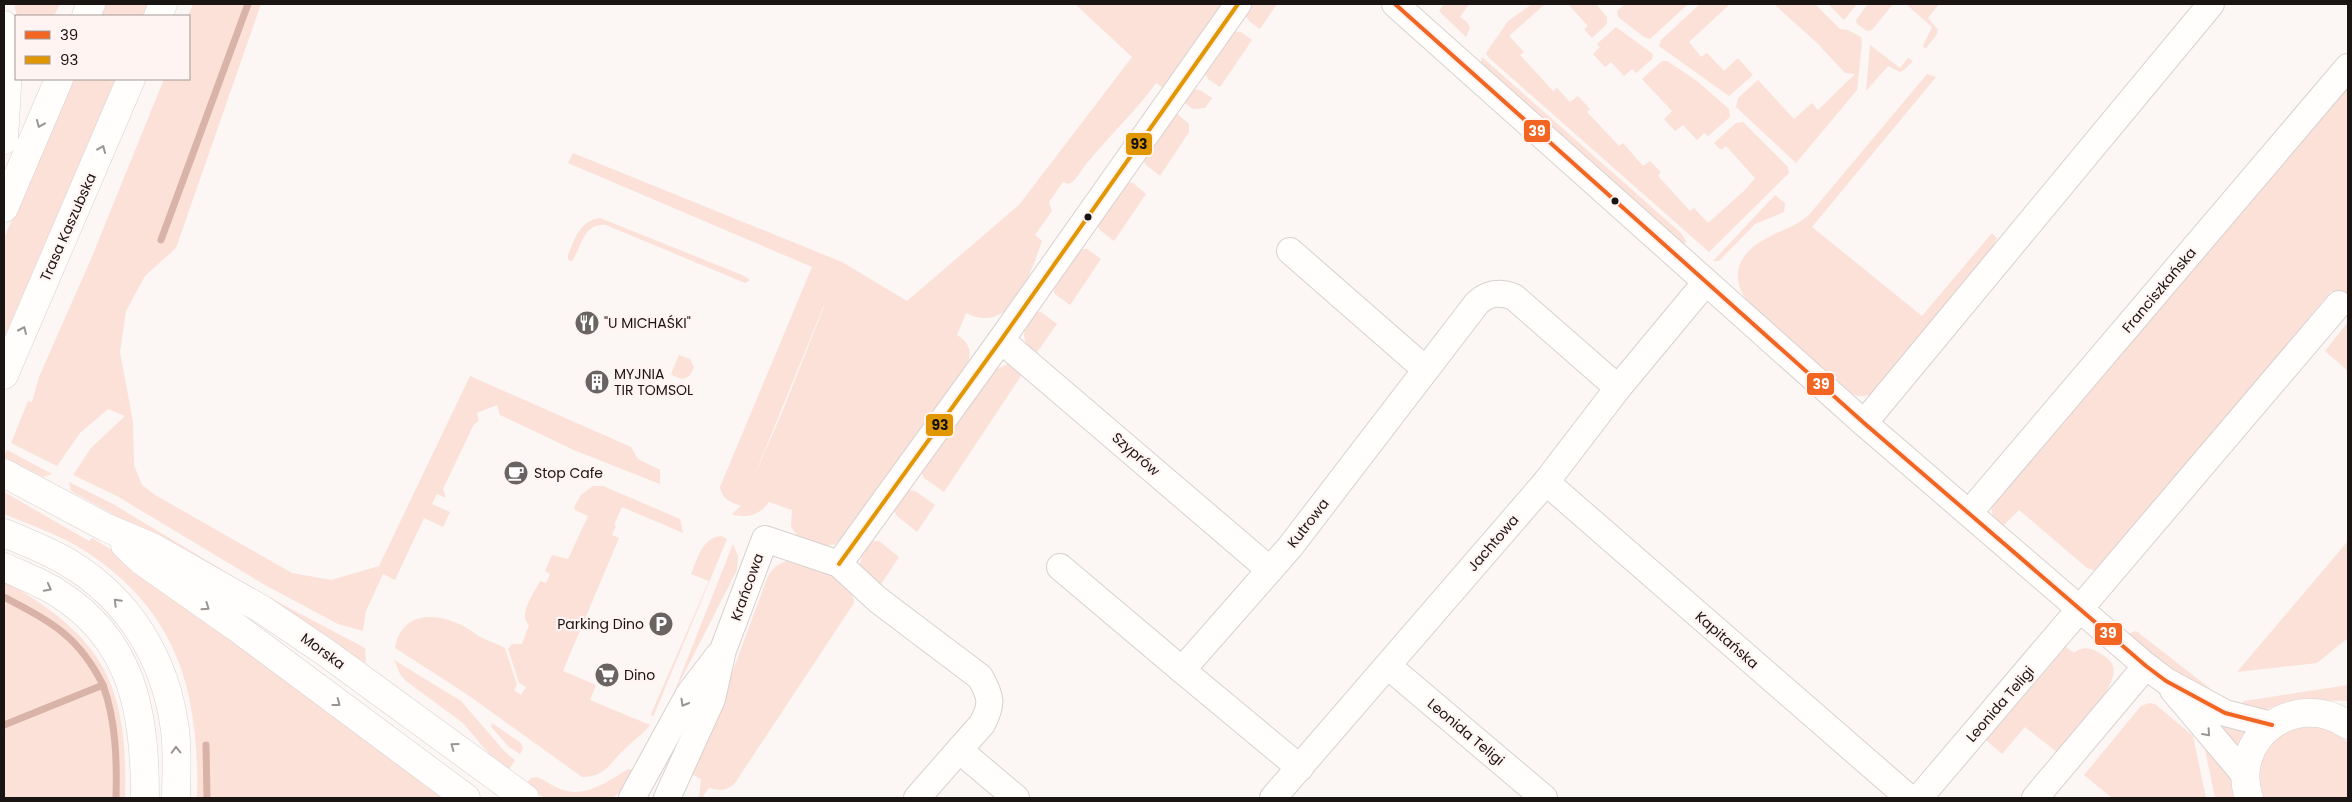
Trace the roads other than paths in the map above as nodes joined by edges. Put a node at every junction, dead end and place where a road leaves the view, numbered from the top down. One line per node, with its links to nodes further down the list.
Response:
1 (1238, 4): 13 (street)
2 (1395, 4): 11 (street)
3 (2211, 4): 17 (street)
4 (4, 26): 8 (main road)
5 (2348, 68): 20 (street, Franciszkańska)
6 (59, 80): 9 (main road, one-way to 9)
7 (131, 80): 15 (main road, Trasa Kaszubska, one-way to 7)
8 (4, 140)
9 (4, 208)
10 (1290, 251): 14 (street)
11 (1706, 282): 16 (street, Jachtowa); 17 (street)
12 (2339, 304): 27 (street)
13 (1001, 340): 23 (street); 26 (street, Szyprów)
14 (1425, 369): 16 (street, Kutrowa); 26 (street, Kutrowa)
15 (4, 374)
16 (1618, 388): 19 (street, Jachtowa)
17 (1864, 423): 20 (street)
18 (4, 473): 21 (main road, Morska)
19 (1546, 482): 29 (street, Jachtowa); 47 (street, Kapitańska)
20 (1969, 513): 27 (street)
21 (107, 528): 39 (main road, Morska, one-way to 39); 40 (main road, Morska, one-way to 21)
22 (4, 533): 38 (main road, one-way to 22)
23 (839, 564): 28 (street, Krańcowa); 34 (street)
24 (1060, 566): 30 (street)
25 (4, 567): 37 (main road, one-way to 37)
26 (1270, 570): 30 (street, Kutrowa)
27 (2081, 610): 31 (street); 48 (street, Leonida Teligi)
28 (723, 650): 41 (street, Krańcowa, one-way to 41); 42 (street, Krańcowa)
29 (1388, 666): 35 (street, Jachtowa); 46 (street, Leonida Teligi)
30 (1182, 670): 35 (street)
31 (2156, 674): 33 (street); 36 (street, one-way to 36); 49 (street)
32 (2345, 719): 33 (main road)
33 (2272, 725): 36 (main road)
34 (960, 750): 43 (street); 44 (street)
35 (1300, 768): 45 (street, Jachtowa)
36 (2247, 787)
37 (144, 798)
38 (176, 798)
39 (466, 798)
40 (525, 798)
41 (632, 798)
42 (667, 798)
43 (917, 798)
44 (1016, 798)
45 (1273, 798)
46 (1544, 798)
47 (1909, 798)
48 (1919, 798)
49 (2035, 798)

